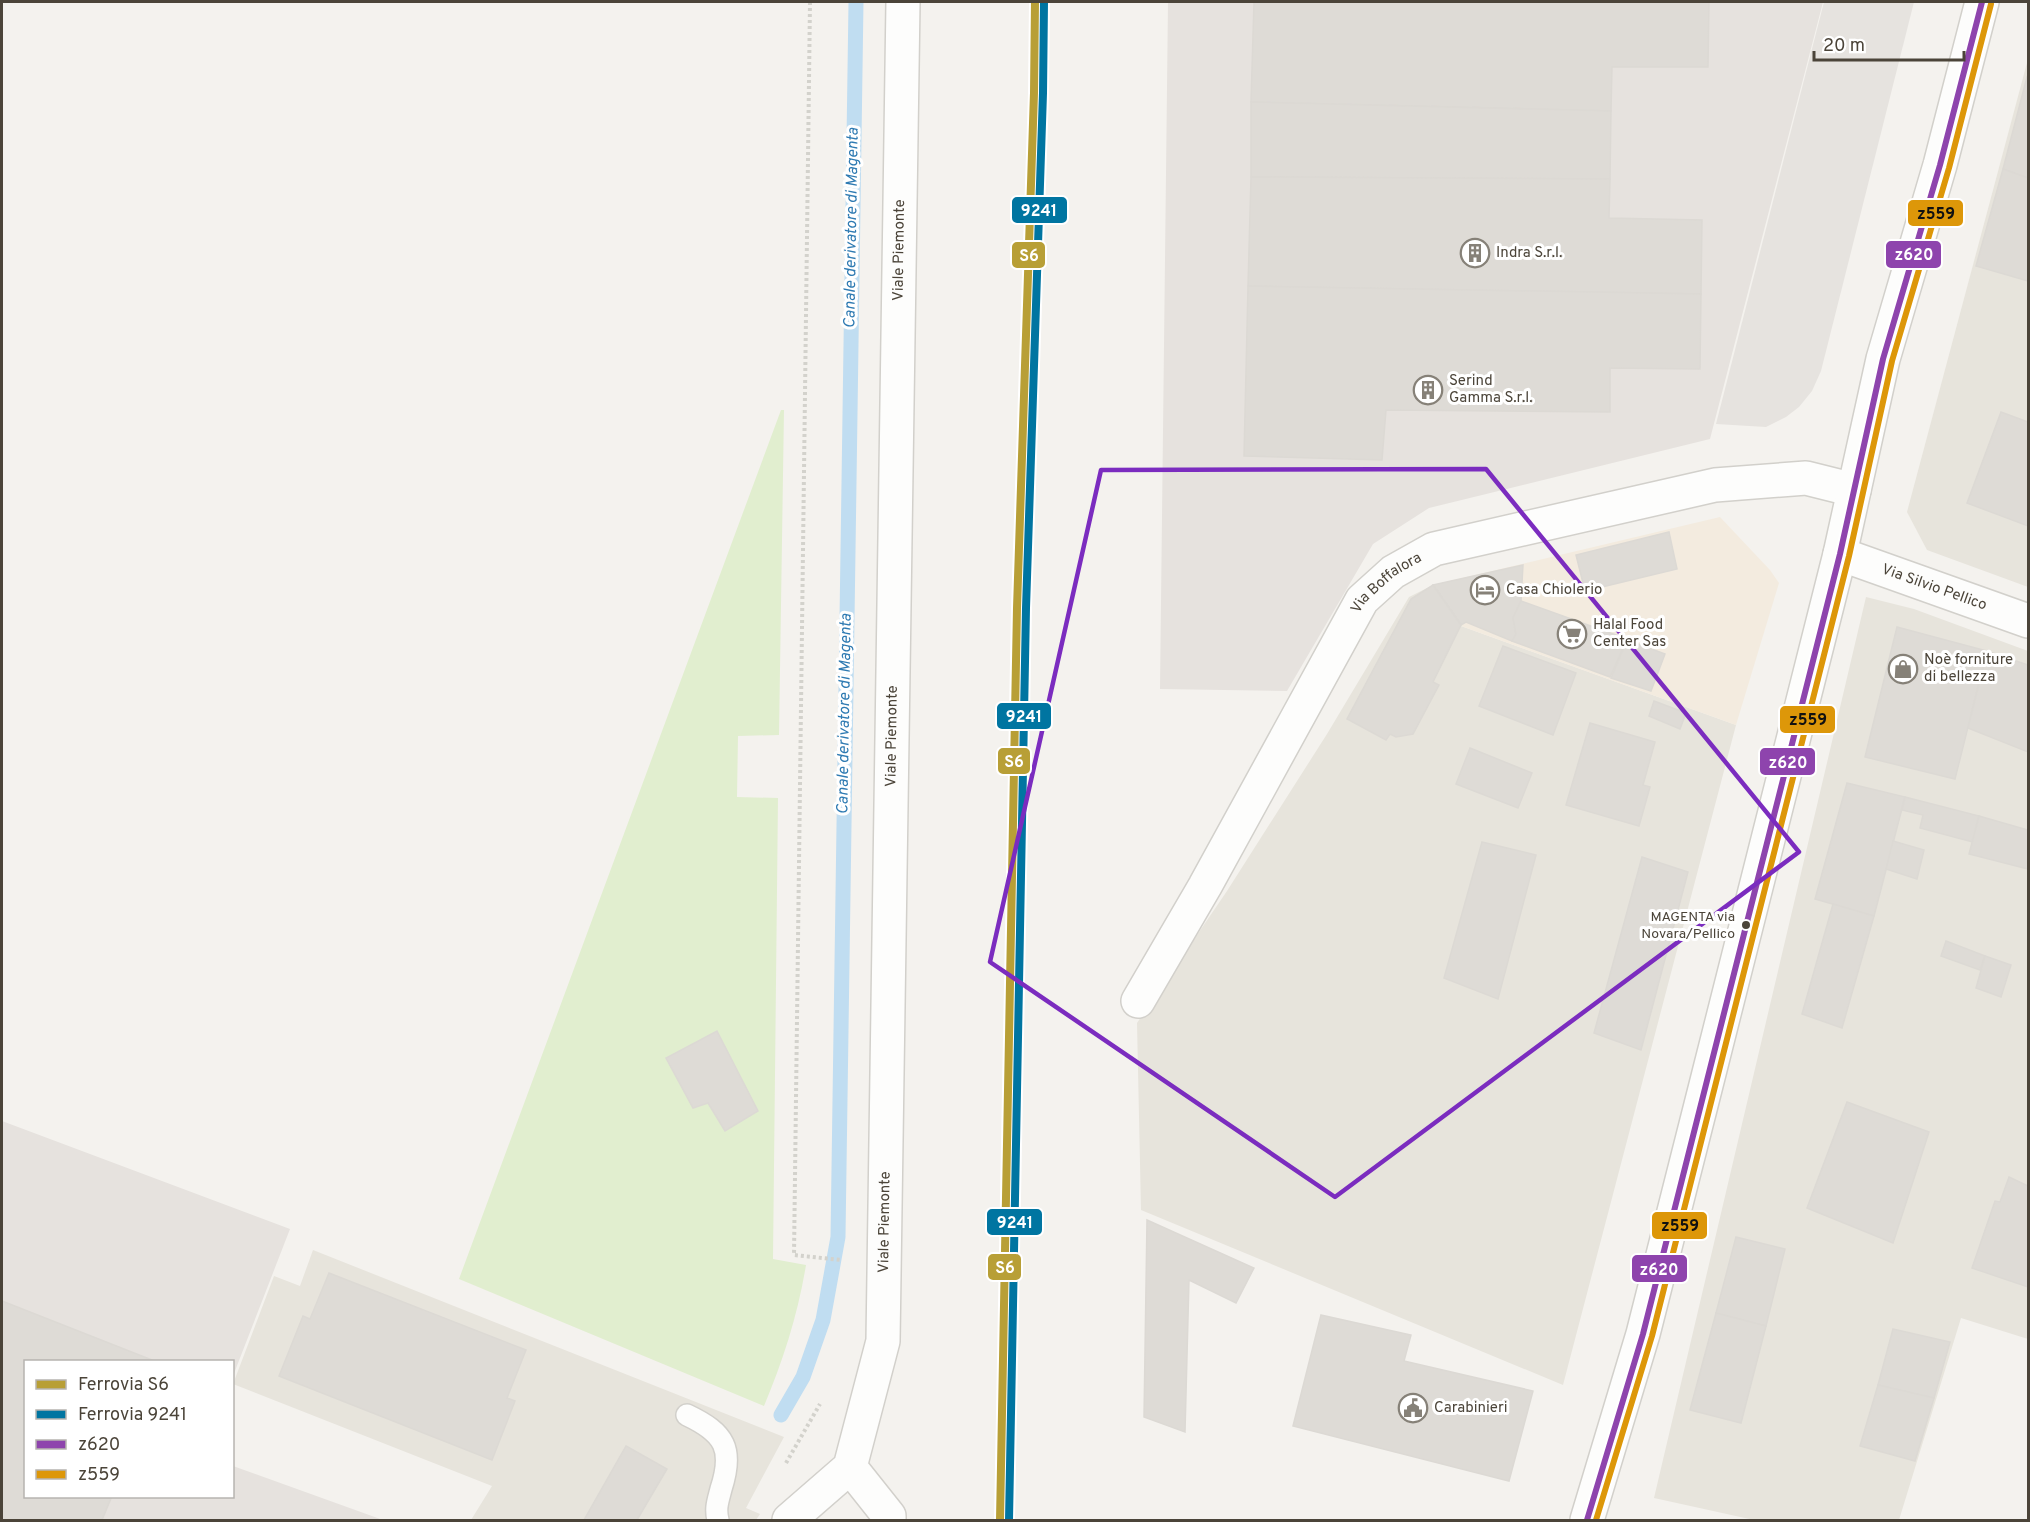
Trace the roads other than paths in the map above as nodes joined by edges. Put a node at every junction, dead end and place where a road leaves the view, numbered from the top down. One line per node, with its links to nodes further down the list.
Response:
1 (903, 2): 8 (street, Viale Piemonte)
2 (1982, 2): 3 (street)
3 (1854, 490): 4 (street); 6 (street, Via Boffalora)
4 (1840, 554): 5 (street, Via Silvio Pellico); 12 (street)
5 (2028, 621)
6 (1138, 1002)
7 (687, 1415): 9 (lane)
8 (850, 1467): 10 (street); 11 (street)
9 (718, 1521)
10 (789, 1521)
11 (889, 1521)
12 (1587, 1521)

